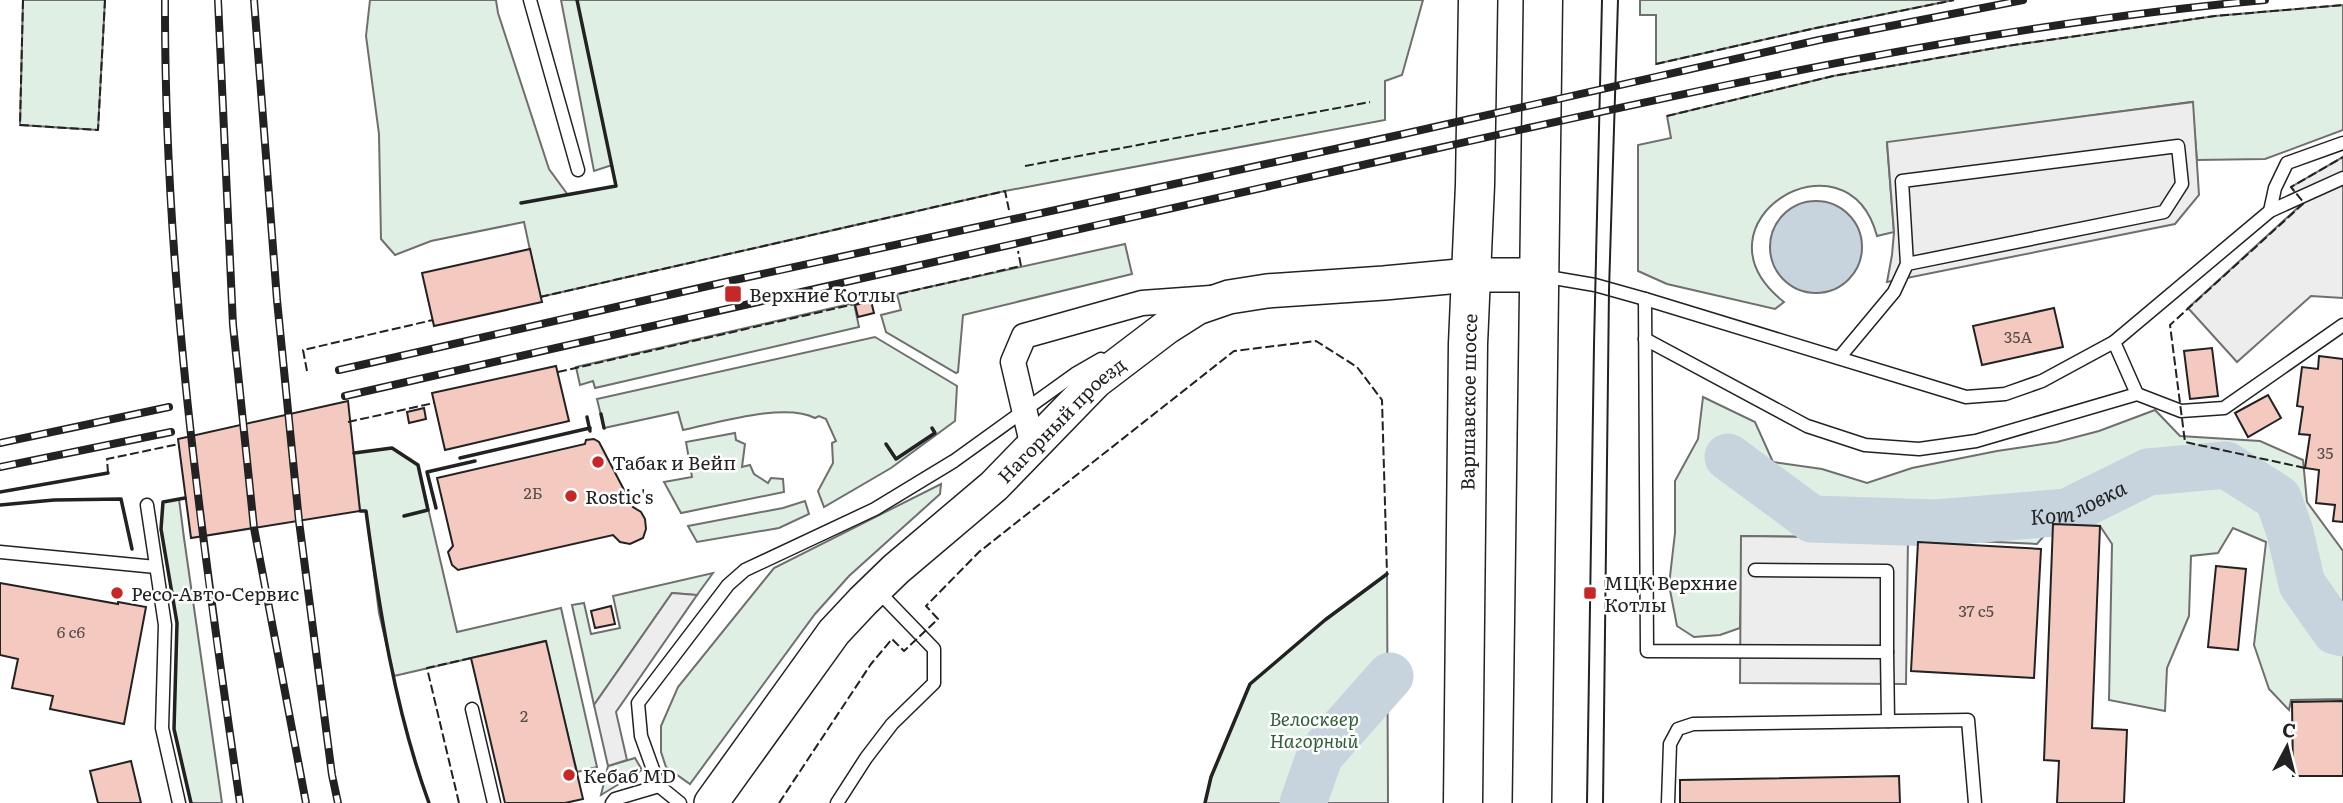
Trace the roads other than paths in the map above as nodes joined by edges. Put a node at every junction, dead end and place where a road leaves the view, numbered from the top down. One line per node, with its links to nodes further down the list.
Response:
1 (530, 0): 5 (lane)
2 (1478, 0): 9 (main road, Варшавское шоссе)
3 (1543, 0): 10 (main road)
4 (2343, 143): 7 (lane)
5 (578, 170)
6 (2343, 178): 7 (lane)
7 (2270, 211): 15 (lane)
8 (1907, 264): 8 (lane); 17 (lane)
9 (1470, 275): 10 (street, Нагорный проезд); 11 (street, Нагорный проезд); 37 (main road, Варшавское шоссе)
10 (1539, 275): 12 (lane); 38 (main road)
11 (1229, 297): 16 (street, Нагорный проезд); 19 (street)
12 (1645, 299): 14 (lane); 17 (lane)
13 (2343, 325): 18 (lane)
14 (1645, 339): 18 (lane); 26 (lane)
15 (2114, 342): 17 (lane); 18 (lane)
16 (1135, 351): 19 (lane); 20 (street, Нагорный проезд)
17 (1839, 358)
18 (2137, 394)
19 (1024, 410): 20 (street); 29 (lane)
20 (1033, 447): 25 (street, Нагорный проезд)
21 (147, 505): 23 (lane)
22 (0, 552): 23 (lane)
23 (156, 567): 31 (lane)
24 (1755, 570): 26 (lane)
25 (876, 589): 35 (street, Нагорный проезд); 36 (lane)
26 (1887, 652): 28 (lane)
27 (472, 709): 32 (lane)
28 (1888, 721): 39 (lane); 40 (lane)
29 (659, 786): 30 (lane); 34 (lane)
30 (614, 801): 33 (lane)
31 (179, 803)
32 (494, 803)
33 (599, 803)
34 (680, 803)
35 (711, 803)
36 (837, 803)
37 (1463, 803)
38 (1532, 803)
39 (1668, 803)
40 (1975, 803)

